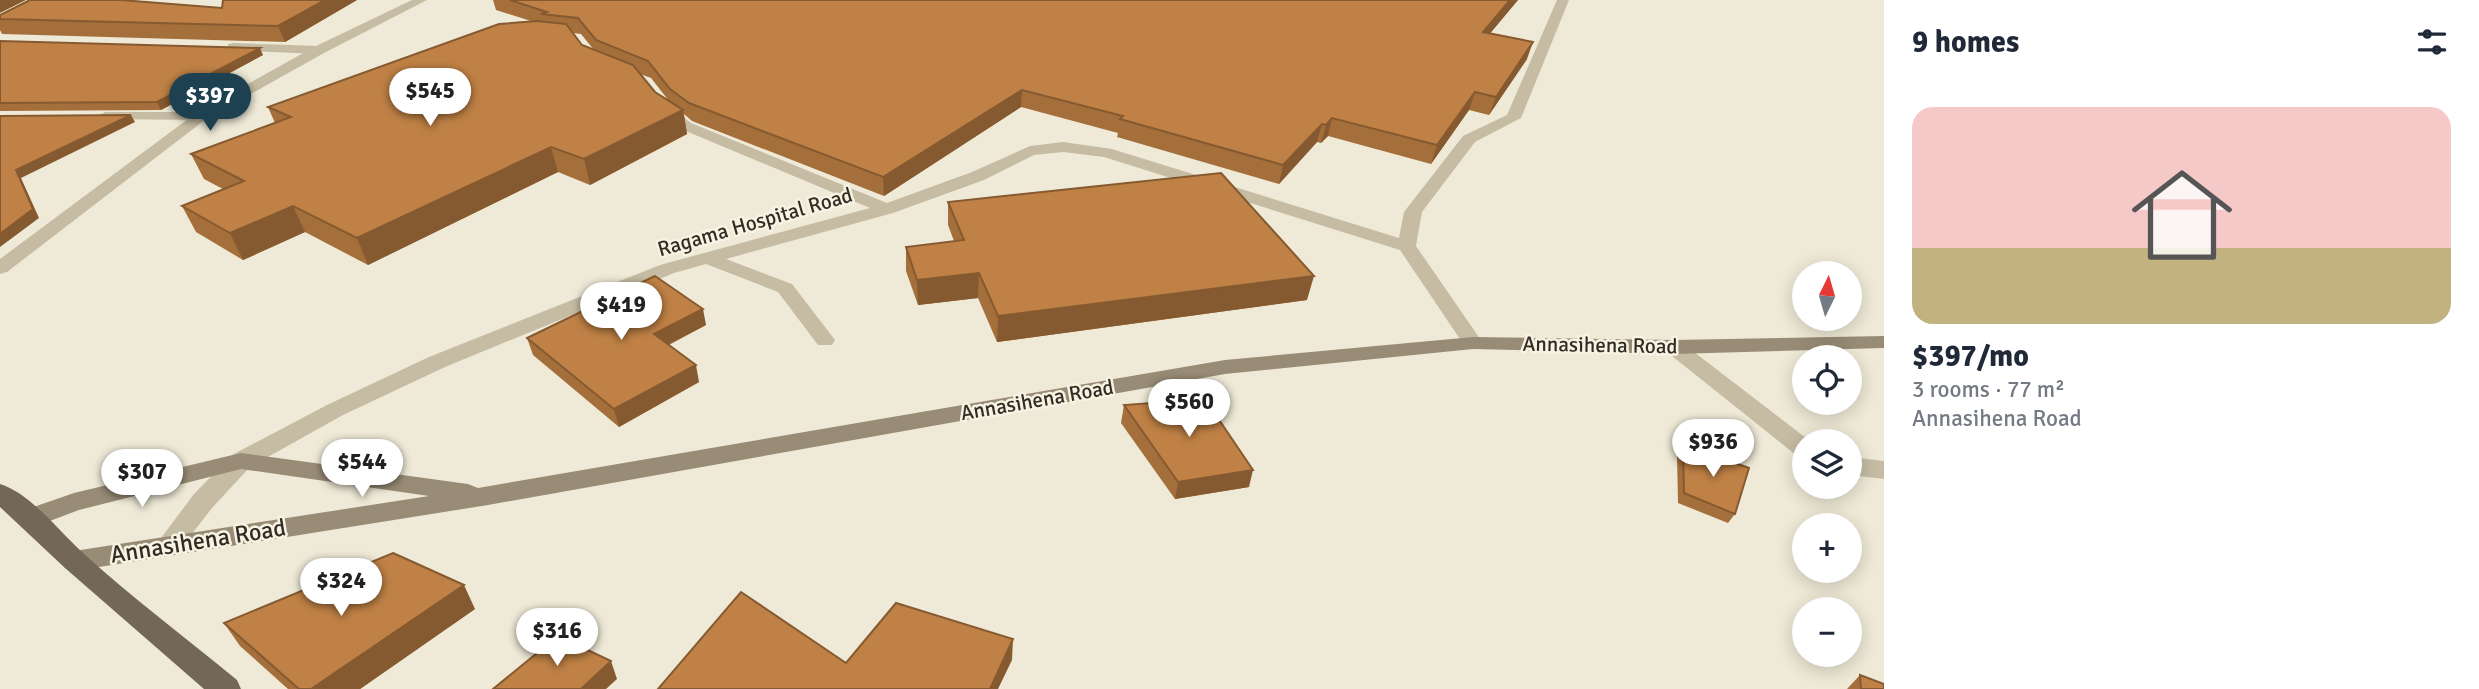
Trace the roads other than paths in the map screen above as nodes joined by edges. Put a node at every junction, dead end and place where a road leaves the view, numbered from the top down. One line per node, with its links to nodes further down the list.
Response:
1 (421, 0): 4 (street)
2 (1563, 0): 9 (street)
3 (222, 47): 4 (street)
4 (319, 50): 7 (street)
5 (651, 93): 8 (street)
6 (94, 116): 7 (street)
7 (201, 116): 11 (street)
8 (887, 209): 9 (street, Ragama Hospital Road); 10 (street, Ragama Hospital Road)
9 (1407, 246): 14 (street)
10 (705, 257): 12 (street); 17 (street, Ragama Hospital Road)
11 (0, 268)
12 (825, 340)
13 (1884, 342): 15 (street, Annasihena Road)
14 (1473, 343): 15 (street, Annasihena Road); 21 (street, Annasihena Road)
15 (1674, 347): 16 (street)
16 (1792, 440)
17 (241, 461): 21 (street, Annasihena Road); 22 (street, Annasihena Road); 23 (street, Ragama Hospital Road)
18 (1862, 467): 19 (street)
19 (1884, 470)
20 (0, 493): 22 (main road)
21 (488, 496): 23 (street, Annasihena Road)
22 (31, 518): 24 (main road)
23 (168, 545): 24 (street, Annasihena Road)
24 (75, 561): 25 (main road)
25 (226, 689)

